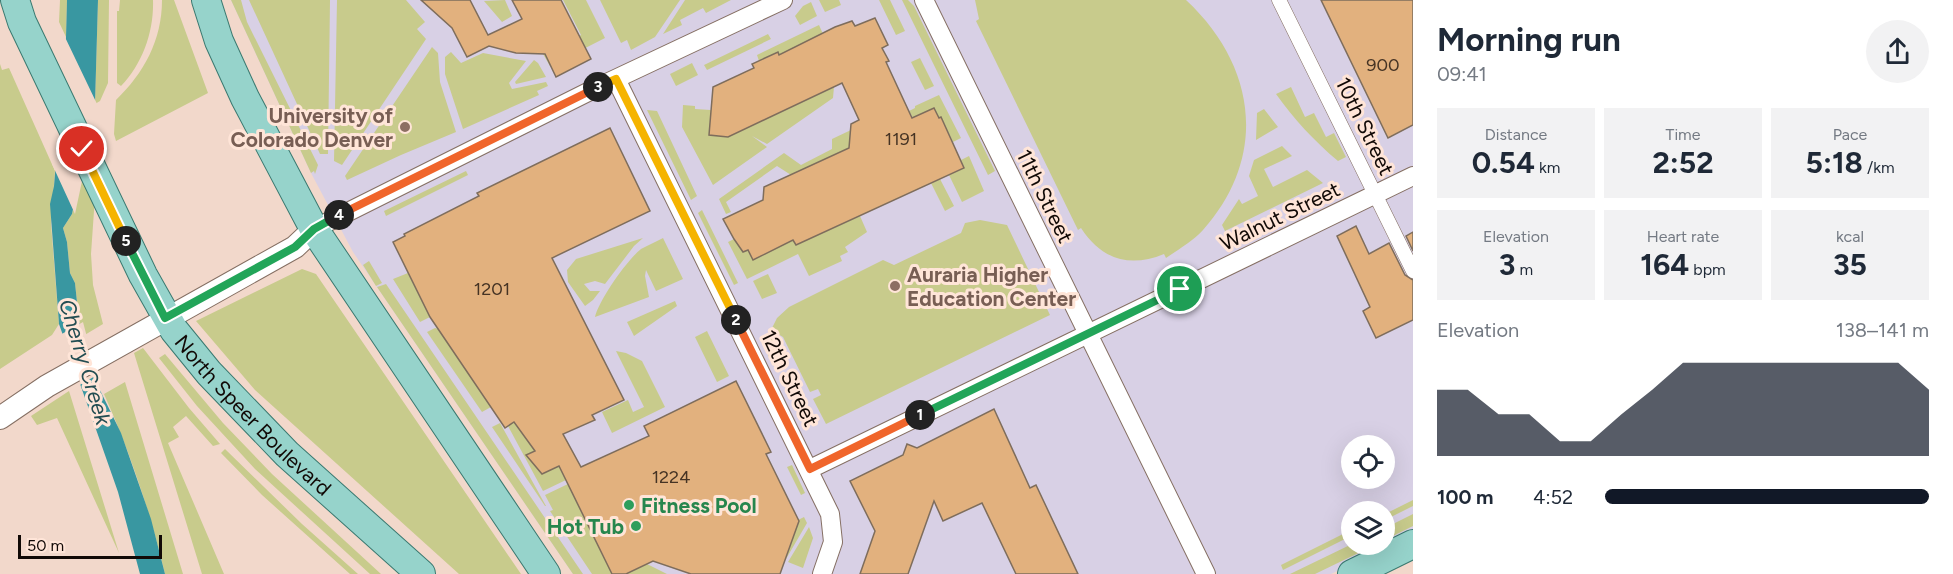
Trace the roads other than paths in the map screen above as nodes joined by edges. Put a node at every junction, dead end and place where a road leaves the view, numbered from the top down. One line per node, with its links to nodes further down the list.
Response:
1 (206, 0): 9 (main road)
2 (783, 0): 6 (street)
3 (924, 0): 12 (street, 11th Street)
4 (1279, 0): 8 (street, 10th Street)
5 (11, 7): 11 (main road, North Speer Boulevard)
6 (616, 79): 9 (street); 14 (street, 12th Street)
7 (1413, 176): 8 (street, Walnut Street)
8 (1375, 194): 10 (street, 10th Street); 12 (street, Walnut Street)
9 (314, 229): 11 (street); 19 (main road)
10 (1413, 272)
11 (165, 318): 13 (street); 16 (main road, North Speer Boulevard)
12 (1088, 334): 14 (street, Walnut Street); 21 (street, 11th Street)
13 (0, 418)
14 (810, 469): 20 (street, 12th Street)
15 (1413, 544): 22 (main road)
16 (394, 550): 17 (main road); 18 (main road, North Speer Boulevard)
17 (408, 574)
18 (421, 574)
19 (546, 574)
20 (822, 574)
21 (1206, 574)
22 (1352, 574)

